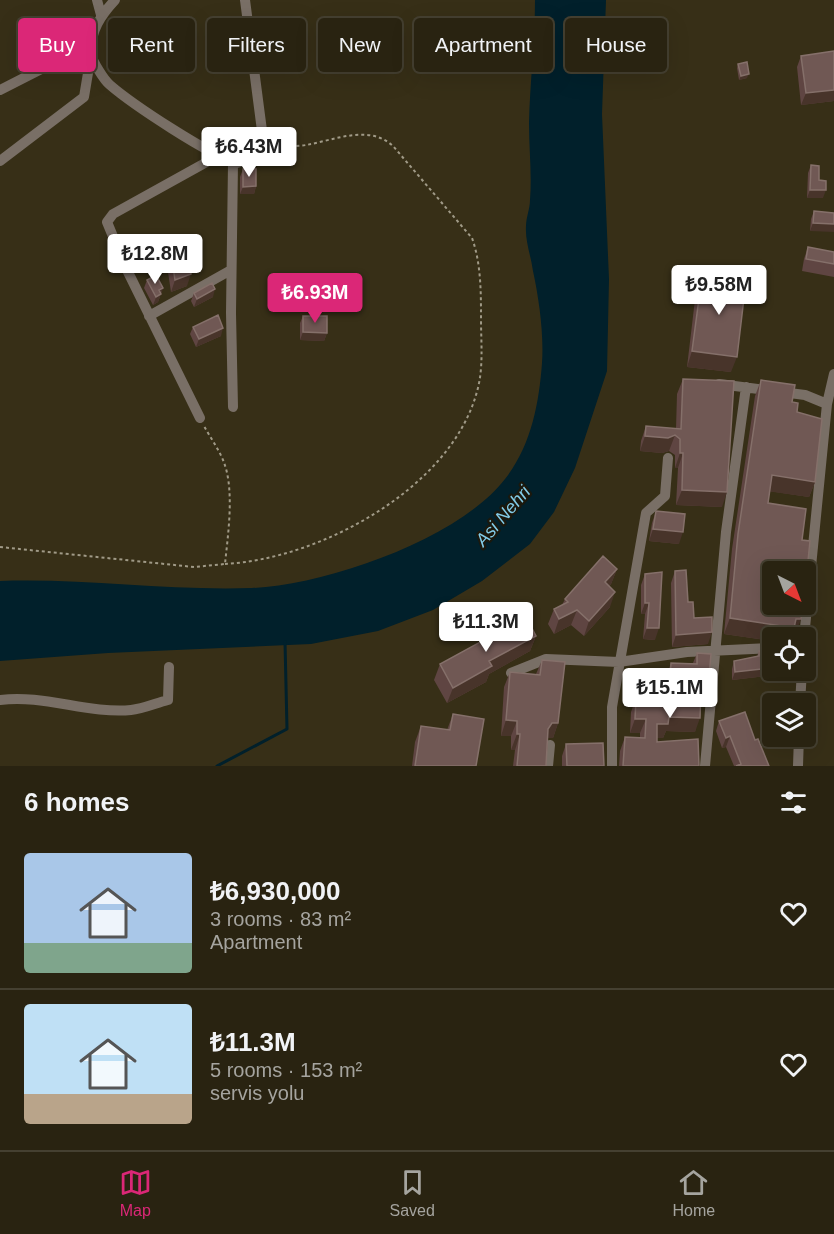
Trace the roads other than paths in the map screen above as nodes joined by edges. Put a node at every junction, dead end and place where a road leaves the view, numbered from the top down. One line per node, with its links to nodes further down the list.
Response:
1 (97, 0): 4 (street)
2 (116, 0): 4 (street)
3 (245, 0): 12 (street)
4 (101, 15): 5 (street)
5 (96, 26)
6 (96, 64): 10 (street)
7 (35, 72): 9 (street)
8 (88, 72): 11 (street)
9 (0, 90)
10 (216, 153): 12 (street); 14 (street)
11 (0, 161)
12 (234, 163): 13 (street)
13 (231, 270): 14 (street); 19 (street)
14 (149, 316): 20 (street)
15 (834, 374): 18 (street)
16 (705, 382): 17 (street)
17 (746, 387): 18 (street); 24 (street)
18 (826, 404): 22 (street)
19 (233, 407)
20 (200, 418)
21 (668, 459): 25 (street)
22 (805, 627)
23 (762, 649): 24 (street)
24 (715, 651): 25 (street); 33 (street)
25 (619, 662): 27 (street); 32 (street)
26 (169, 667): 28 (street)
27 (511, 673)
28 (0, 700)
29 (550, 745): 31 (street)
30 (799, 747): 34 (street)
31 (548, 766)
32 (612, 766)
33 (705, 766)
34 (798, 766)

